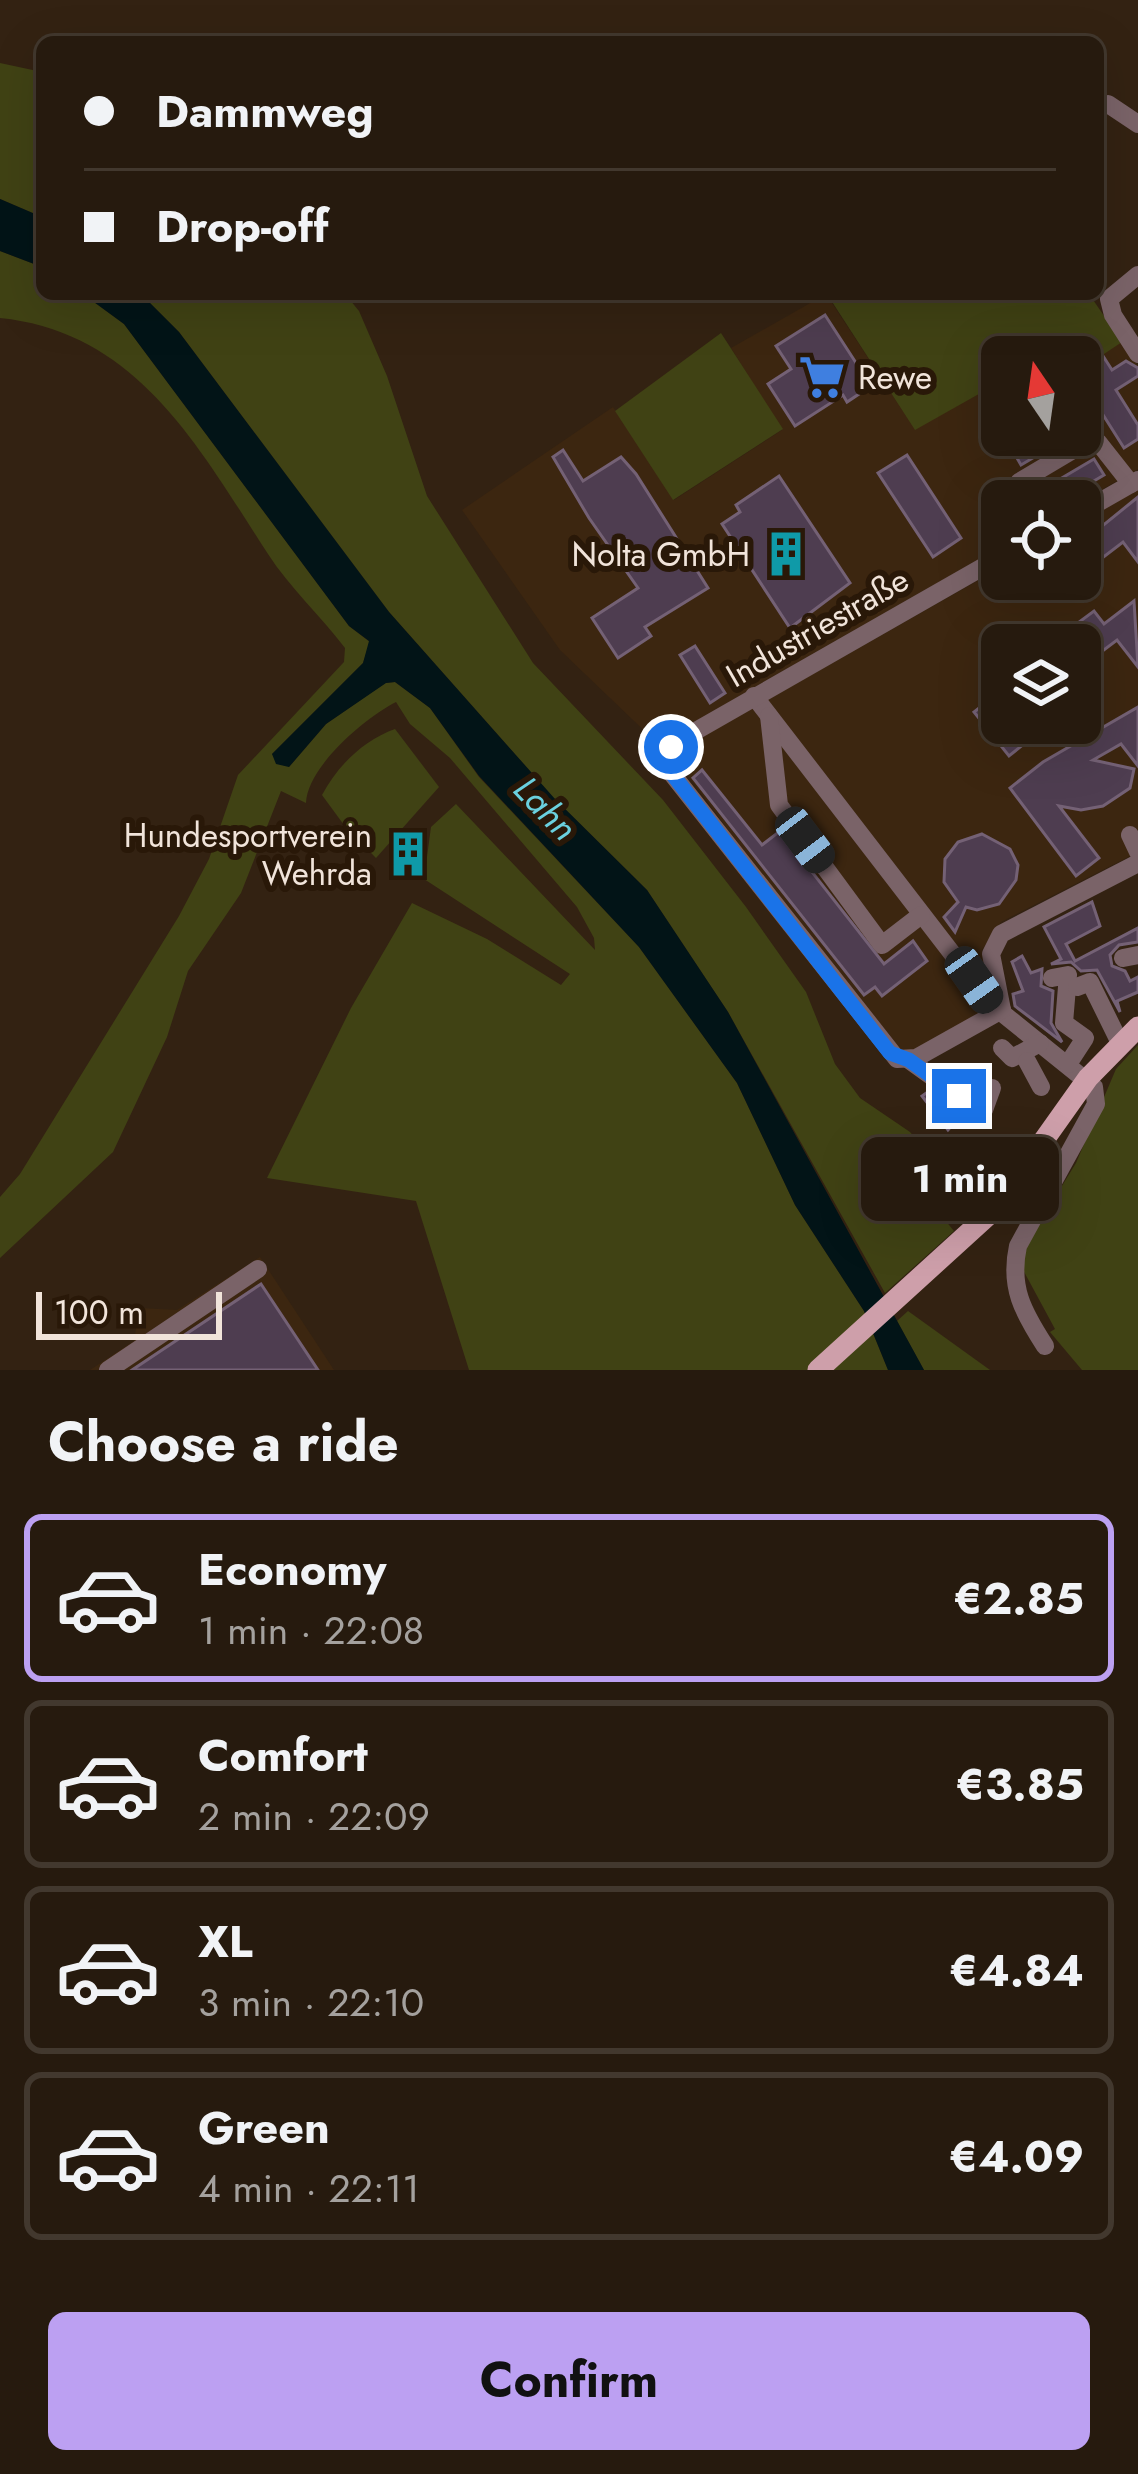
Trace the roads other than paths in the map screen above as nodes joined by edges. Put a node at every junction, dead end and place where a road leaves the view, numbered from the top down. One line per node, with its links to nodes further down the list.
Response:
1 (1108, 104): 2 (street)
2 (1138, 124)
3 (1138, 274): 4 (street)
4 (1138, 354)
5 (1022, 480): 6 (street)
6 (1135, 482): 7 (street)
7 (1101, 501)
8 (981, 568): 9 (street, Industriestraße)
9 (754, 696): 10 (street); 22 (street, Industriestraße)
10 (769, 716): 12 (street); 12 (street)
11 (1135, 860): 13 (street)
12 (921, 915): 14 (street)
13 (994, 942): 14 (street); 17 (street)
14 (956, 956): 17 (street)
15 (1052, 978): 23 (street)
16 (1077, 987): 19 (street)
17 (1002, 1010): 20 (street); 22 (street)
18 (1138, 1027): 19 (main road)
19 (1120, 1043): 24 (main road)
20 (1043, 1046): 21 (street); 23 (street); 25 (street)
21 (1002, 1048)
22 (909, 1060): 27 (street)
23 (1068, 1064): 24 (street)
24 (1088, 1078): 30 (street); 32 (main road)
25 (1041, 1087)
26 (992, 1088): 28 (street)
27 (959, 1096)
28 (984, 1110)
29 (258, 1269): 31 (street)
30 (1045, 1346)
31 (108, 1370)
32 (818, 1370)

